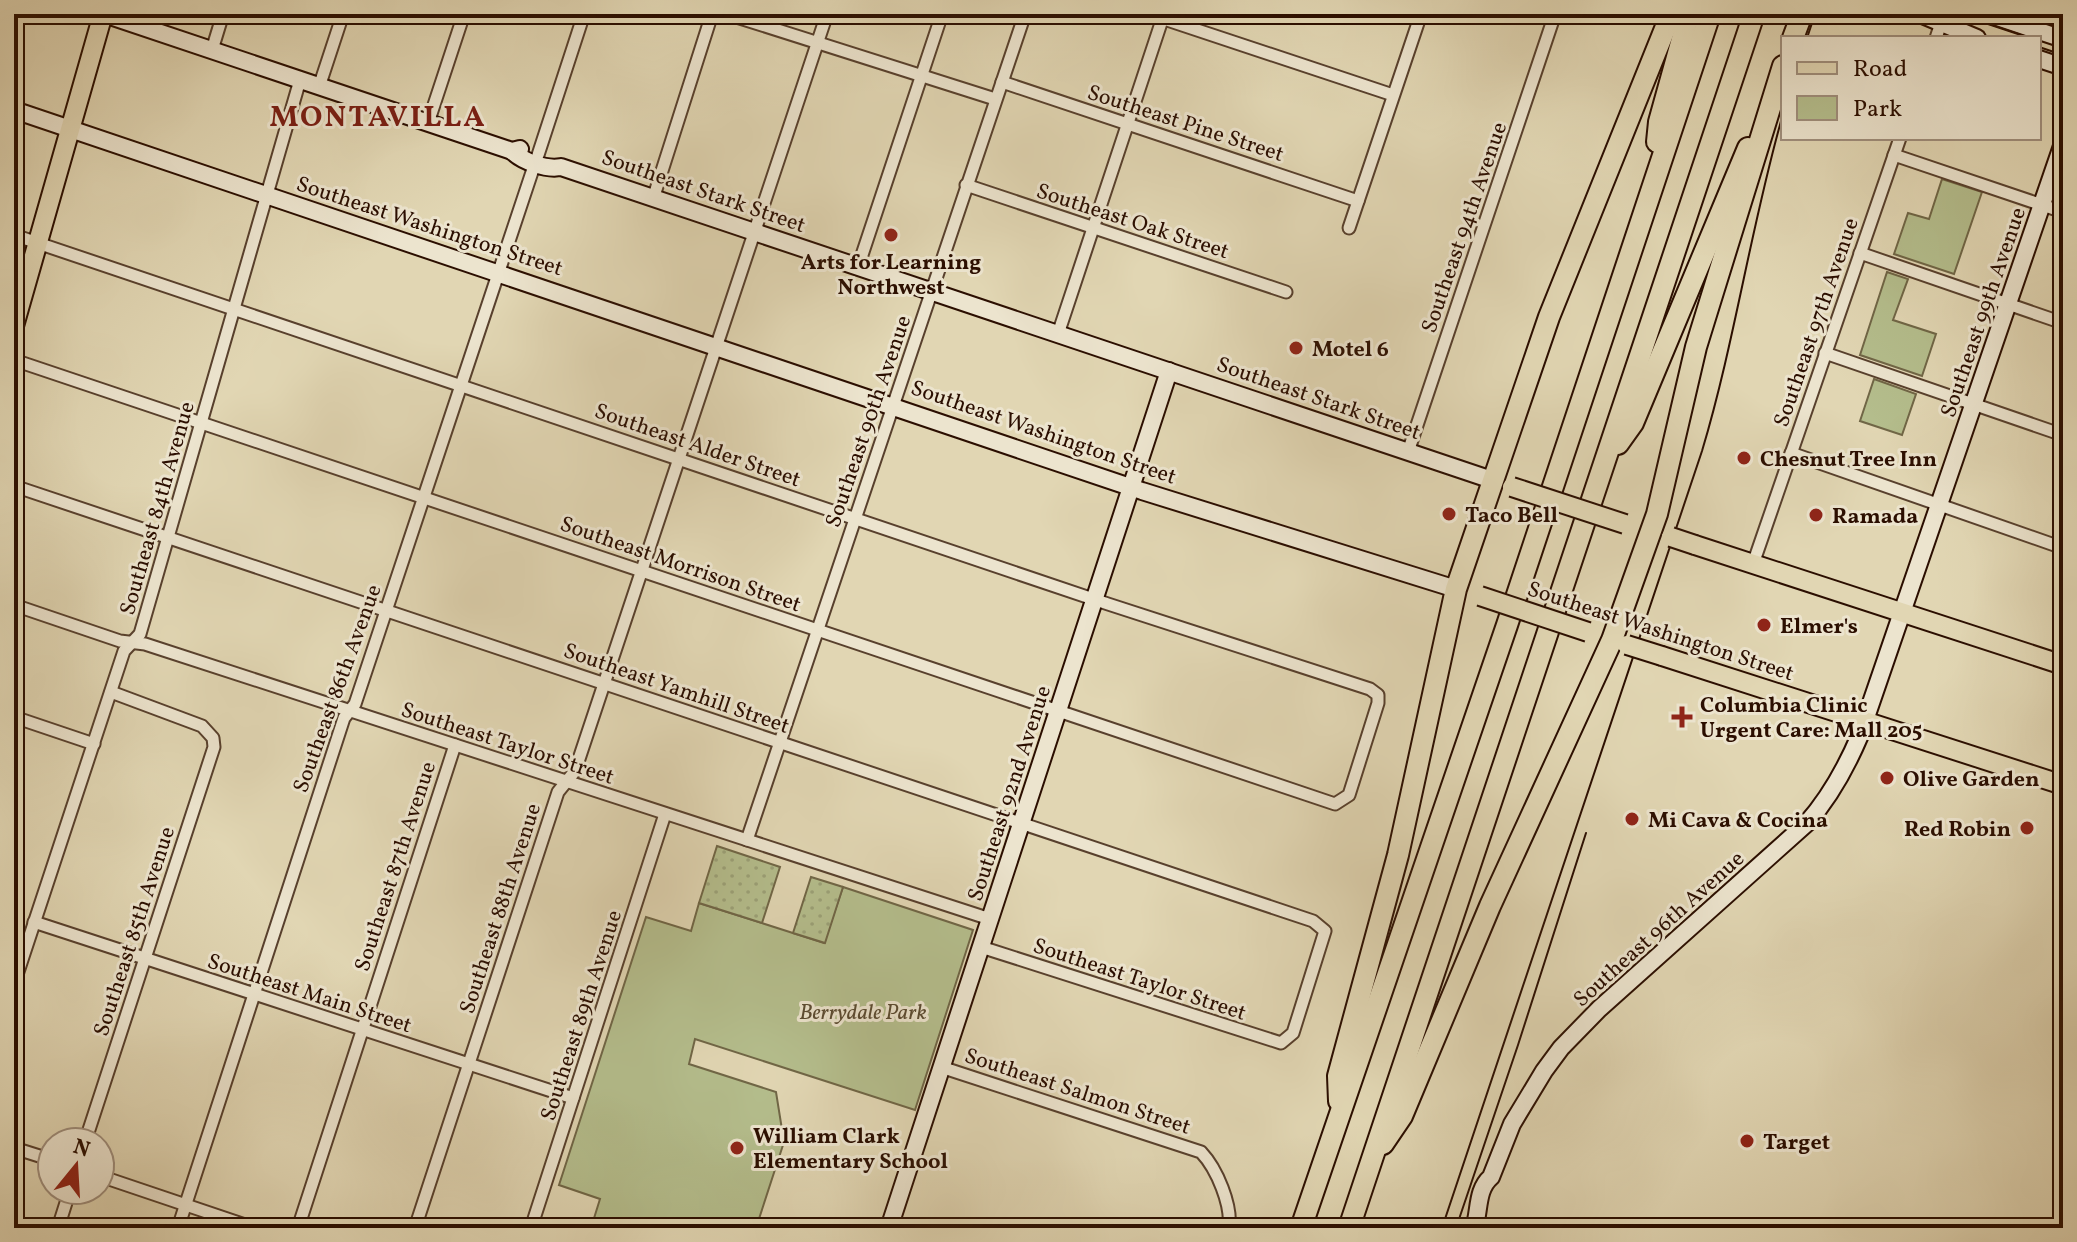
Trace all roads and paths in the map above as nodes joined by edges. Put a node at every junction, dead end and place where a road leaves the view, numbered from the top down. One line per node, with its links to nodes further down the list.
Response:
1 (103, 14): 27 (main road, Southeast Stark Street); 41 (main road)
2 (223, 14): 27 (street)
3 (343, 14): 34 (street)
4 (464, 14): 39 (street)
5 (584, 14): 45 (street, Southeast 86th Avenue)
6 (712, 14): 49 (street)
7 (727, 14): 26 (street)
8 (827, 14): 26 (street, Southeast 88th Avenue)
9 (942, 14): 31 (street)
10 (1025, 14): 33 (street, Southeast 90th Avenue)
11 (1149, 14): 21 (street)
12 (1421, 14): 35 (street)
13 (1555, 14): 77 (street, Southeast 94th Avenue)
14 (1671, 14): 81 (highway)
15 (1689, 14): 46 (highway)
16 (1710, 14): 46 (highway)
17 (1754, 14): 80 (highway)
18 (1802, 14): 23 (highway)
19 (1920, 14): 22 (main road)
20 (1988, 14): 25 (main road)
21 (1164, 16): 35 (street); 40 (street)
22 (1938, 31): 24 (main road)
23 (1794, 36)
24 (1966, 36)
25 (2063, 39)
26 (818, 43): 31 (street); 55 (street, Southeast 88th Avenue)
27 (212, 50): 32 (main road, Southeast Stark Street)
28 (2041, 60): 29 (main road)
29 (2063, 67)
30 (1781, 72): 36 (highway)
31 (921, 77): 37 (street); 59 (street)
32 (300, 80): 34 (main road, Southeast Stark Street); 48 (street, Southeast 84th Avenue)
33 (1002, 82): 37 (street, Southeast 90th Avenue); 40 (street, Southeast Pine Street)
34 (319, 87): 39 (main road, Southeast Stark Street)
35 (1393, 95): 50 (street)
36 (1772, 97): 80 (highway); 87 (highway)
37 (995, 99): 47 (street, Southeast 90th Avenue)
38 (14, 110): 41 (main road, Southeast Washington Street)
39 (428, 123): 45 (main road, Southeast Stark Street)
40 (1128, 124): 50 (street, Southeast Pine Street); 53 (street)
41 (70, 129): 48 (main road, Southeast Washington Street); 57 (main road)
42 (1899, 140): 44 (street, Southeast 97th Avenue)
43 (2063, 143): 51 (main road, Southeast 99th Avenue)
44 (1894, 155): 51 (street); 58 (street, Southeast 97th Avenue)
45 (537, 159): 49 (main road, Southeast Stark Street); 60 (street, Southeast 86th Avenue)
46 (1655, 175): 127 (highway)
47 (966, 185): 53 (street, Southeast Oak Street); 61 (street, Southeast 90th Avenue)
48 (267, 196): 60 (main road, Southeast Washington Street); 64 (street, Southeast 84th Avenue)
49 (653, 199): 55 (main road, Southeast Stark Street)
50 (1358, 201): 54 (street)
51 (2042, 204): 52 (street); 63 (main road, Southeast 99th Avenue)
52 (2063, 212)
53 (1093, 228): 62 (street, Southeast Oak Street); 67 (street)
54 (1349, 228)
55 (756, 233): 59 (main road, Southeast Stark Street); 68 (street, Southeast 88th Avenue)
56 (14, 235): 57 (street, Southeast Alder Street)
57 (38, 243): 64 (street, Southeast Alder Street); 66 (main road)
58 (1860, 253): 63 (street); 69 (street, Southeast 97th Avenue)
59 (858, 267): 61 (main road, Southeast Stark Street)
60 (499, 273): 68 (main road, Southeast Washington Street); 72 (street, Southeast 86th Avenue)
61 (931, 292): 67 (main road, Southeast Stark Street); 74 (street, Southeast 90th Avenue)
62 (1286, 292)
63 (2008, 304): 65 (street); 73 (main road, Southeast 99th Avenue)
64 (234, 309): 72 (street, Southeast Alder Street); 75 (street, Southeast 84th Avenue)
65 (2063, 323)
66 (14, 326)
67 (1058, 334): 71 (main road, Southeast Stark Street)
68 (718, 346): 74 (main road, Southeast Washington Street); 79 (street, Southeast 88th Avenue)
69 (1825, 353): 73 (street); 78 (street, Southeast 97th Avenue)
70 (14, 360): 75 (street, Southeast Morrison Street)
71 (1169, 371): 77 (main road, Southeast Stark Street); 83 (main road, Southeast 92nd Avenue)
72 (461, 385): 79 (street, Southeast Alder Street); 84 (street, Southeast 86th Avenue)
73 (1973, 404): 76 (street); 85 (main road, Southeast 99th Avenue)
74 (893, 405): 83 (main road, Southeast Washington Street); 86 (street, Southeast 90th Avenue)
75 (201, 423): 84 (street, Southeast Morrison Street); 88 (street, Southeast 84th Avenue)
76 (2063, 435)
77 (1408, 452): 81 (main road, Southeast Stark Street)
78 (1791, 453): 85 (street); 90 (street, Southeast 97th Avenue)
79 (681, 458): 86 (street, Southeast Alder Street); 91 (street, Southeast 88th Avenue)
80 (1605, 461): 131 (highway)
81 (1492, 480): 87 (main road, Southeast Stark Street, bridge); 92 (highway)
82 (14, 486): 88 (street, Southeast Yamhill Street)
83 (1131, 487): 92 (main road, Southeast Washington Street); 93 (main road, Southeast 92nd Avenue)
84 (424, 497): 91 (street, Southeast Morrison Street); 95 (street, Southeast 86th Avenue)
85 (1938, 504): 89 (street); 96 (main road, Southeast 99th Avenue)
86 (855, 518): 93 (street, Southeast Alder Street); 97 (street, Southeast 90th Avenue)
87 (1649, 531): 90 (main road, Southeast Stark Street, bridge); 99 (highway)
88 (169, 538): 95 (street, Southeast Yamhill Street); 98 (street, Southeast 84th Avenue)
89 (2063, 548)
90 (1753, 564): 96 (main road, Southeast Stark Street)
91 (643, 571): 97 (street, Southeast Morrison Street); 101 (street, Southeast 88th Avenue)
92 (1456, 589): 99 (main road, Southeast Washington Street, bridge); 127 (highway)
93 (1094, 598): 104 (main road, Southeast 92nd Avenue); 112 (street, Southeast Alder Street)
94 (14, 605): 98 (street, Southeast Taylor Street)
95 (386, 610): 101 (street, Southeast Yamhill Street); 103 (street, Southeast 86th Avenue)
96 (1902, 612): 100 (main road, Southeast Stark Street); 106 (main road, Southeast 99th Avenue)
97 (817, 630): 104 (street, Southeast Morrison Street); 107 (street, Southeast 90th Avenue)
98 (132, 642): 102 (street, Southeast 84th Avenue); 103 (street, Southeast Taylor Street)
99 (1620, 642): 106 (main road, Southeast Washington Street, bridge); 131 (highway)
100 (2063, 665)
101 (604, 684): 107 (street, Southeast Yamhill Street); 110 (street, Southeast 88th Avenue)
102 (111, 692): 108 (street, Southeast 84th Avenue); 119 (street, Southeast 85th Avenue)
103 (349, 711): 109 (street, Southeast Taylor Street); 121 (street, Southeast 86th Avenue)
104 (1058, 712): 112 (street, Southeast Morrison Street); 114 (main road, Southeast 92nd Avenue)
105 (14, 717): 108 (street)
106 (1865, 721): 111 (main road, Southeast Washington Street); 135 (main road, Southeast 96th Avenue)
107 (780, 743): 114 (street, Southeast Yamhill Street); 115 (street, Southeast 90th Avenue)
108 (94, 744): 117 (street, Southeast 84th Avenue)
109 (455, 745): 110 (street, Southeast Taylor Street); 122 (street, Southeast 87th Avenue)
110 (567, 782): 113 (street, Southeast Taylor Street); 124 (street, Southeast 88th Avenue)
111 (2063, 785)
112 (1335, 804)
113 (665, 814): 115 (street, Southeast Taylor Street); 126 (street, Southeast 89th Avenue)
114 (1021, 825): 116 (main road, Southeast 92nd Avenue); 123 (street, Southeast Yamhill Street)
115 (747, 840): 116 (street, Southeast Taylor Street)
116 (990, 919): 118 (main road, Southeast 92nd Avenue)
117 (34, 922): 119 (street, Southeast Main Street); 120 (street, Southeast 84th Avenue)
118 (981, 947): 123 (street, Southeast Taylor Street); 125 (main road, Southeast 92nd Avenue)
119 (144, 959): 121 (street, Southeast Main Street); 128 (street, Southeast 85th Avenue)
120 (14, 984)
121 (254, 994): 122 (street, Southeast Main Street); 133 (street, Southeast 86th Avenue)
122 (362, 1030): 124 (street, Southeast Main Street); 139 (street, Southeast 87th Avenue)
123 (1287, 1040)
124 (468, 1065): 126 (street, Southeast Main Street); 140 (street, Southeast 88th Avenue)
125 (941, 1067): 142 (main road, Southeast 92nd Avenue); 143 (street, Southeast Salmon Street)
126 (573, 1098): 141 (street, Southeast 89th Avenue)
127 (1340, 1112): 144 (highway)
128 (90, 1126)
129 (14, 1148): 130 (street)
130 (36, 1155)
131 (1372, 1161): 145 (highway)
132 (116, 1181): 133 (street)
133 (185, 1205): 137 (street, Southeast 86th Avenue); 138 (street)
134 (65, 1206): 136 (street)
135 (1476, 1222)
136 (58, 1228)
137 (178, 1228)
138 (254, 1228)
139 (298, 1228)
140 (415, 1228)
141 (531, 1228)
142 (889, 1228)
143 (1229, 1228)
144 (1301, 1228)
145 (1349, 1228)

